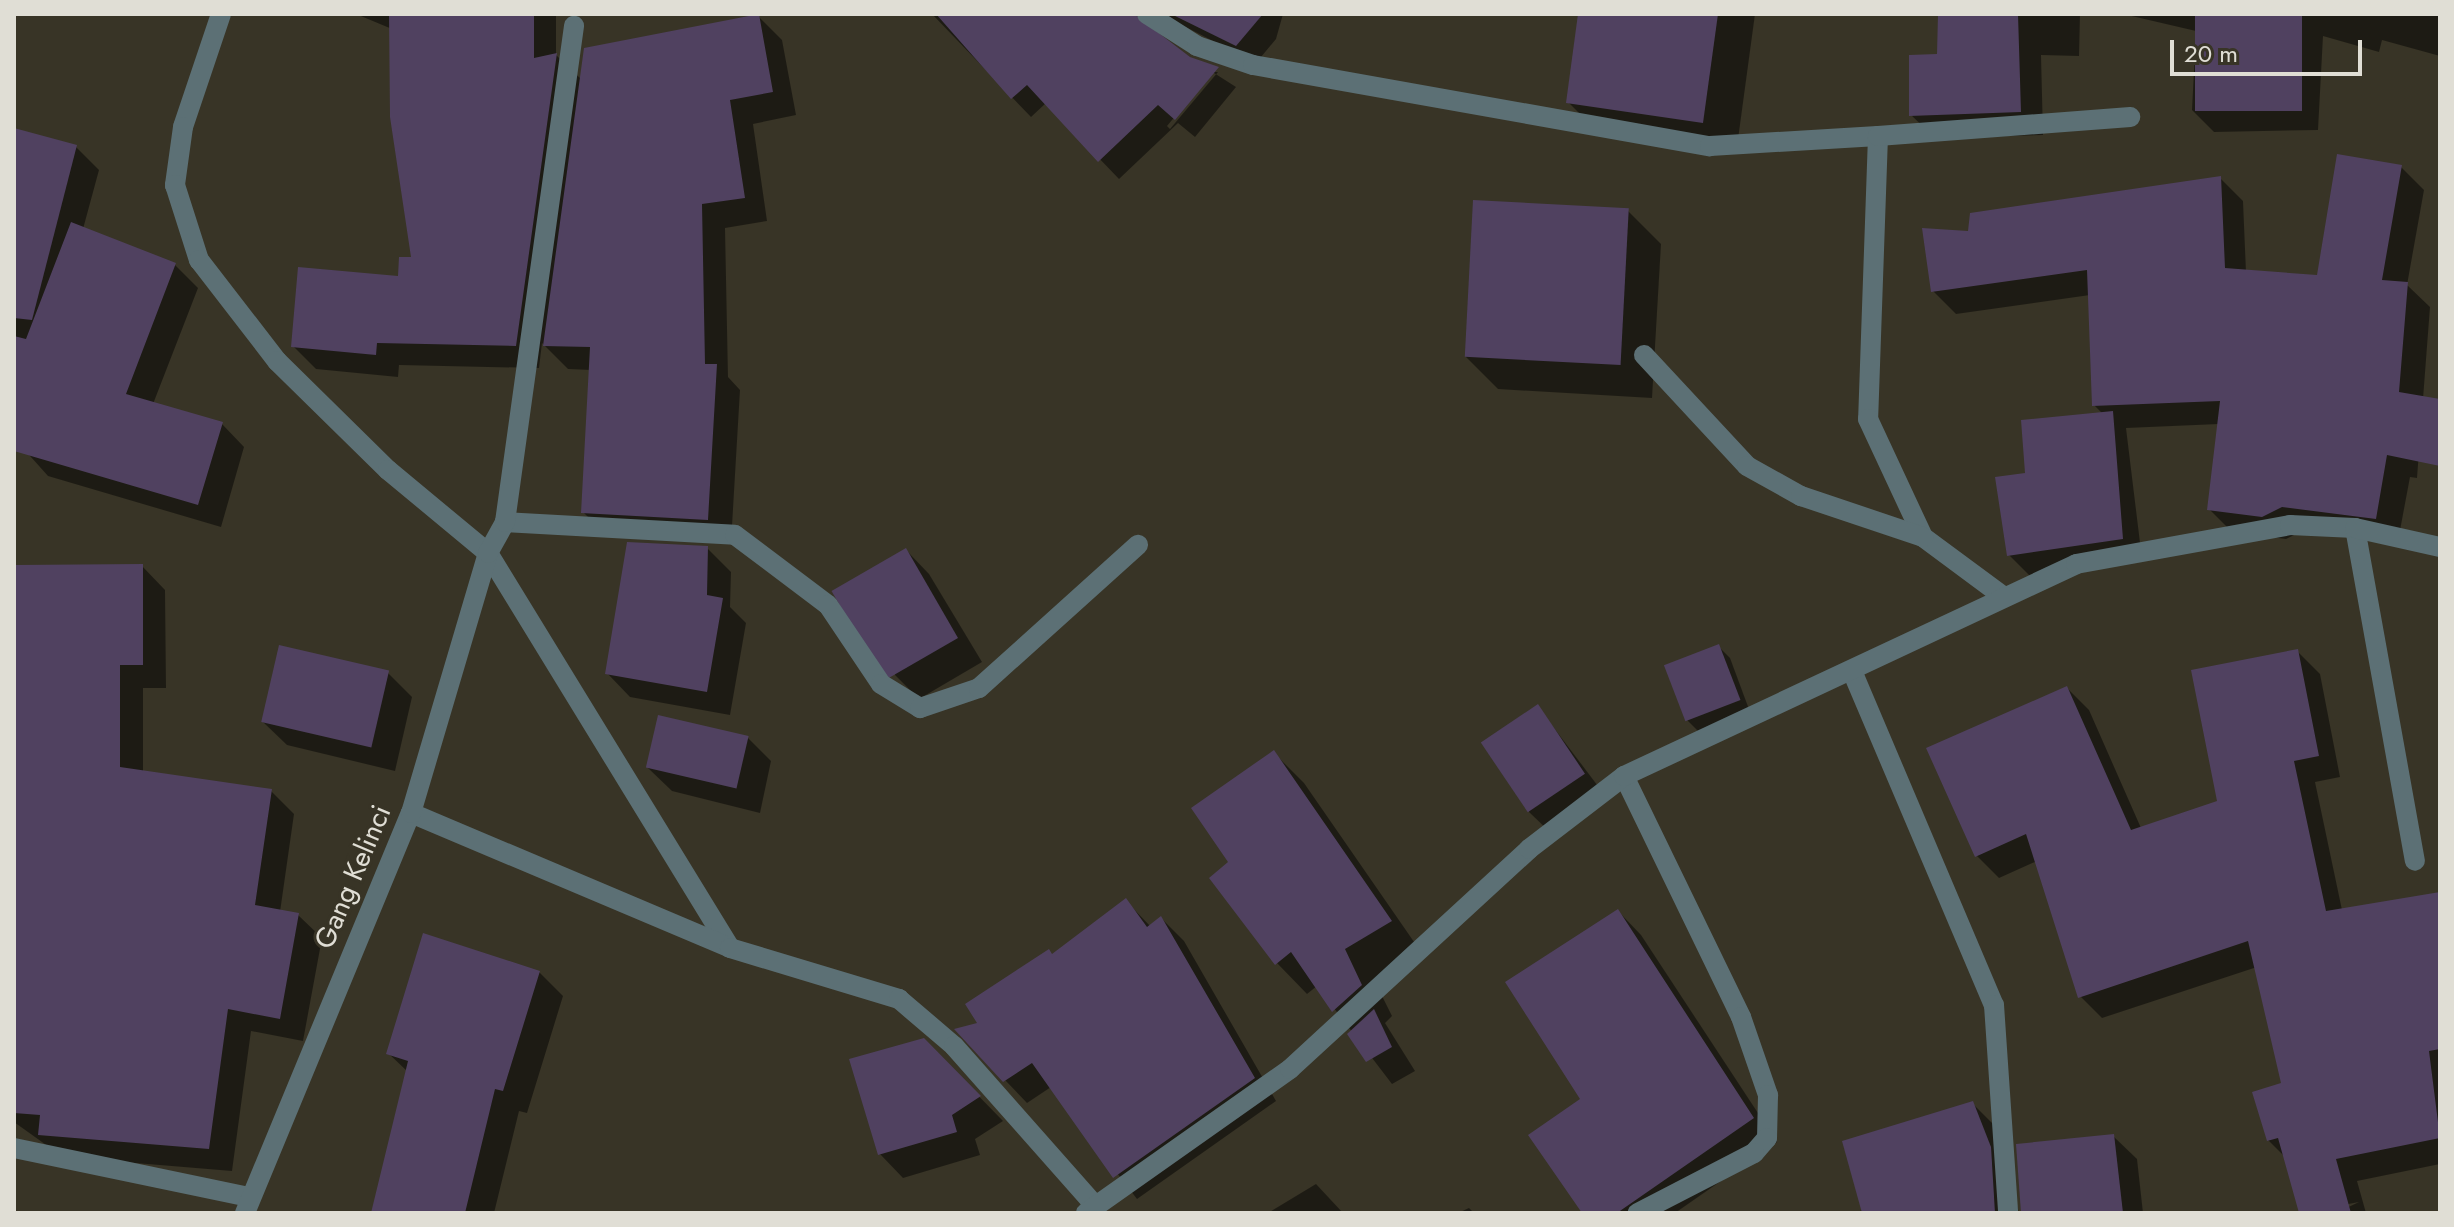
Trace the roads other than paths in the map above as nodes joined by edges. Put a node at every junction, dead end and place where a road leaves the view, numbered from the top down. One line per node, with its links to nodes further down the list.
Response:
1 (221, 14): 12 (street)
2 (1147, 14): 5 (street)
3 (574, 26): 7 (street)
4 (2130, 117): 5 (street)
5 (1878, 136): 9 (street)
6 (1644, 355): 9 (street)
7 (505, 522): 10 (street); 12 (street, Gang Kelinci)
8 (2355, 528): 11 (street); 13 (street); 17 (street)
9 (1923, 537): 13 (street)
10 (1138, 545)
11 (2440, 547)
12 (488, 553): 16 (street, Gang Kelinci); 18 (street)
13 (2000, 594): 14 (street)
14 (1852, 671): 15 (street); 23 (street)
15 (1624, 776): 21 (street); 22 (street)
16 (411, 813): 18 (street); 20 (street, Gang Kelinci)
17 (2415, 861)
18 (730, 948): 21 (street)
19 (14, 1148): 20 (street)
20 (247, 1205)
21 (1090, 1209)
22 (1638, 1213)
23 (2008, 1213)

